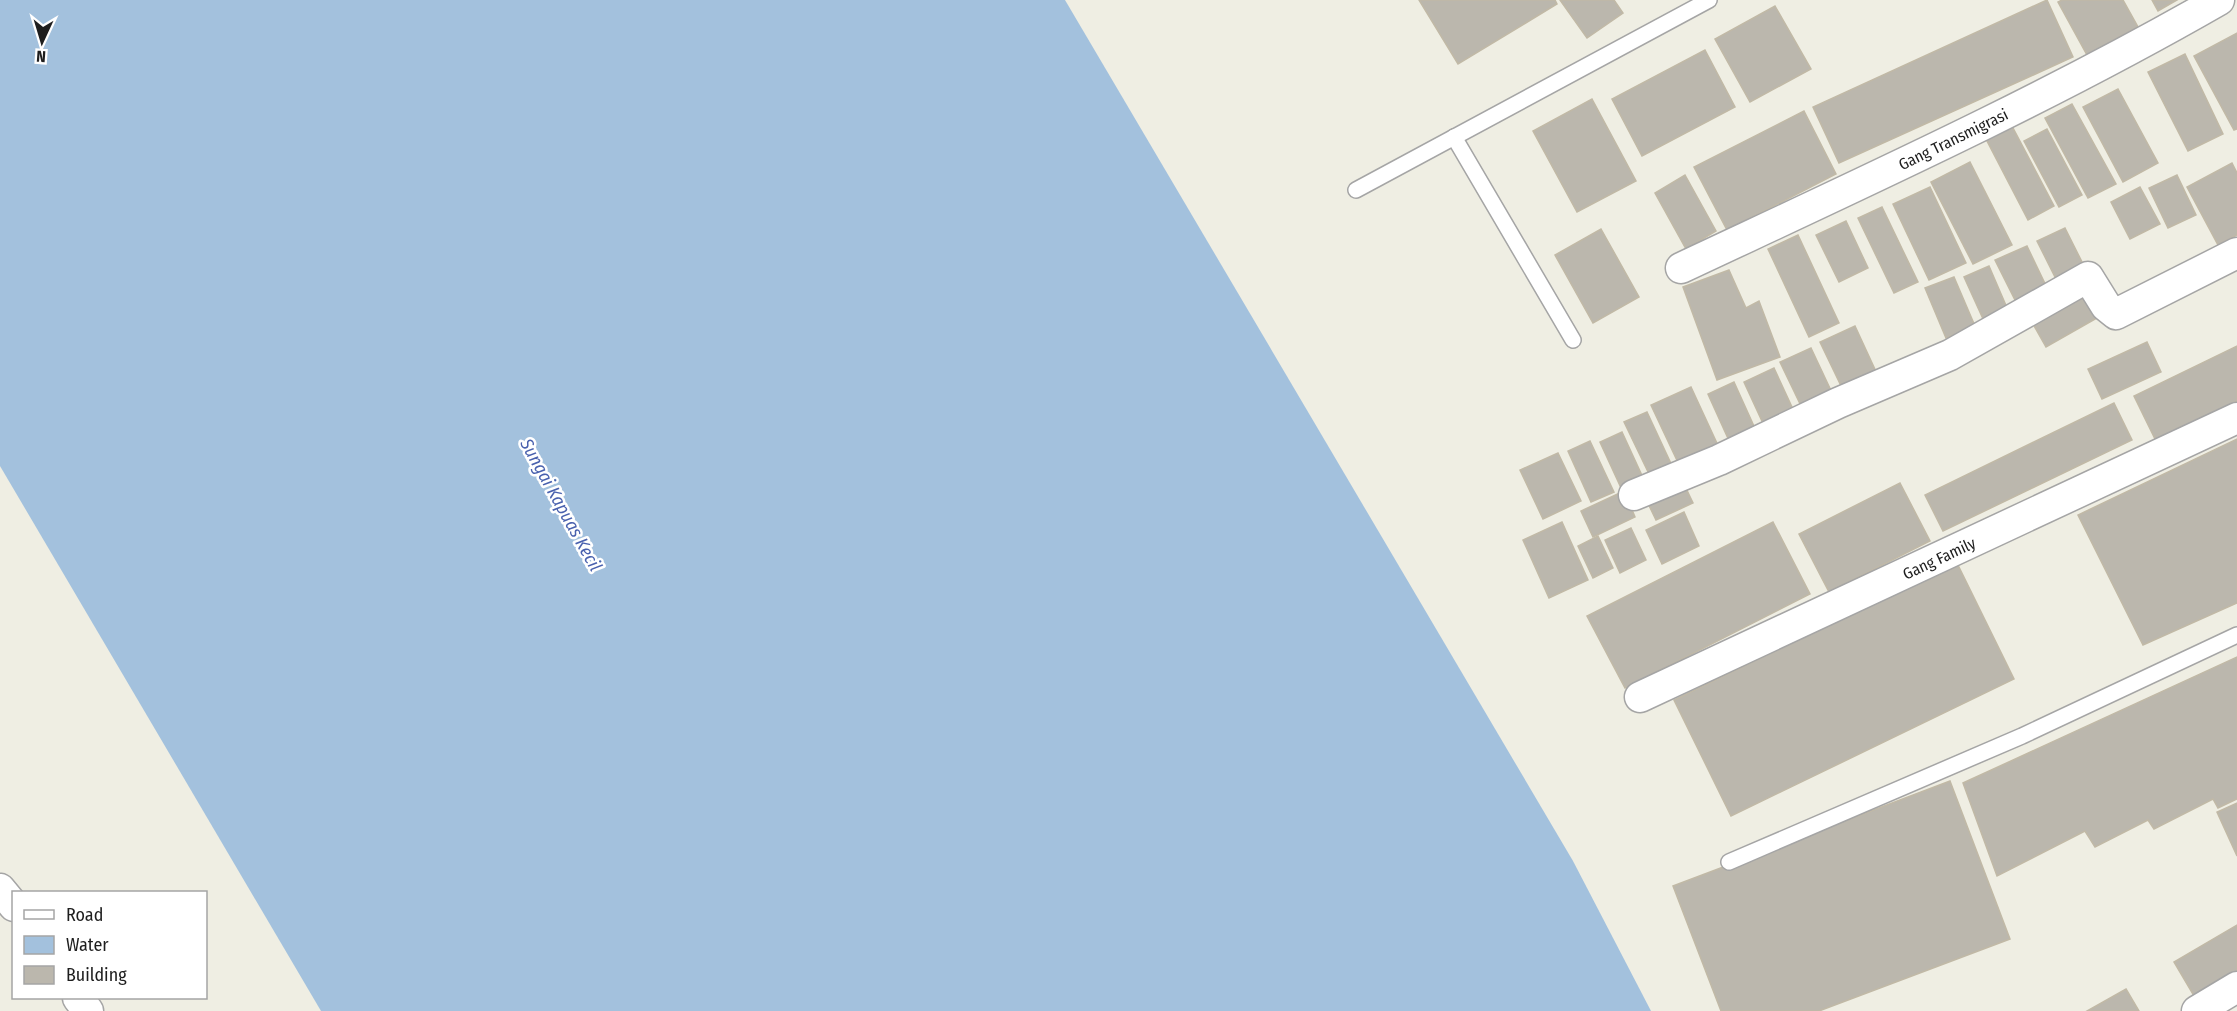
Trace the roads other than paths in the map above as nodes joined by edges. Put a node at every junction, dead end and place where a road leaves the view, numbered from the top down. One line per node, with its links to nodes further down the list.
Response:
1 (1709, 0): 3 (lane)
2 (2219, 0): 6 (street, Gang Transmigrasi)
3 (1454, 137): 4 (lane); 7 (lane)
4 (1356, 190)
5 (2237, 253): 9 (street)
6 (1681, 268)
7 (1573, 340)
8 (2237, 418): 11 (street, Gang Family)
9 (1634, 495)
10 (2237, 635): 12 (lane)
11 (1640, 697)
12 (1729, 862)
13 (2237, 987): 16 (street)
14 (79, 999): 15 (street)
15 (88, 1011)
16 (2197, 1011)

